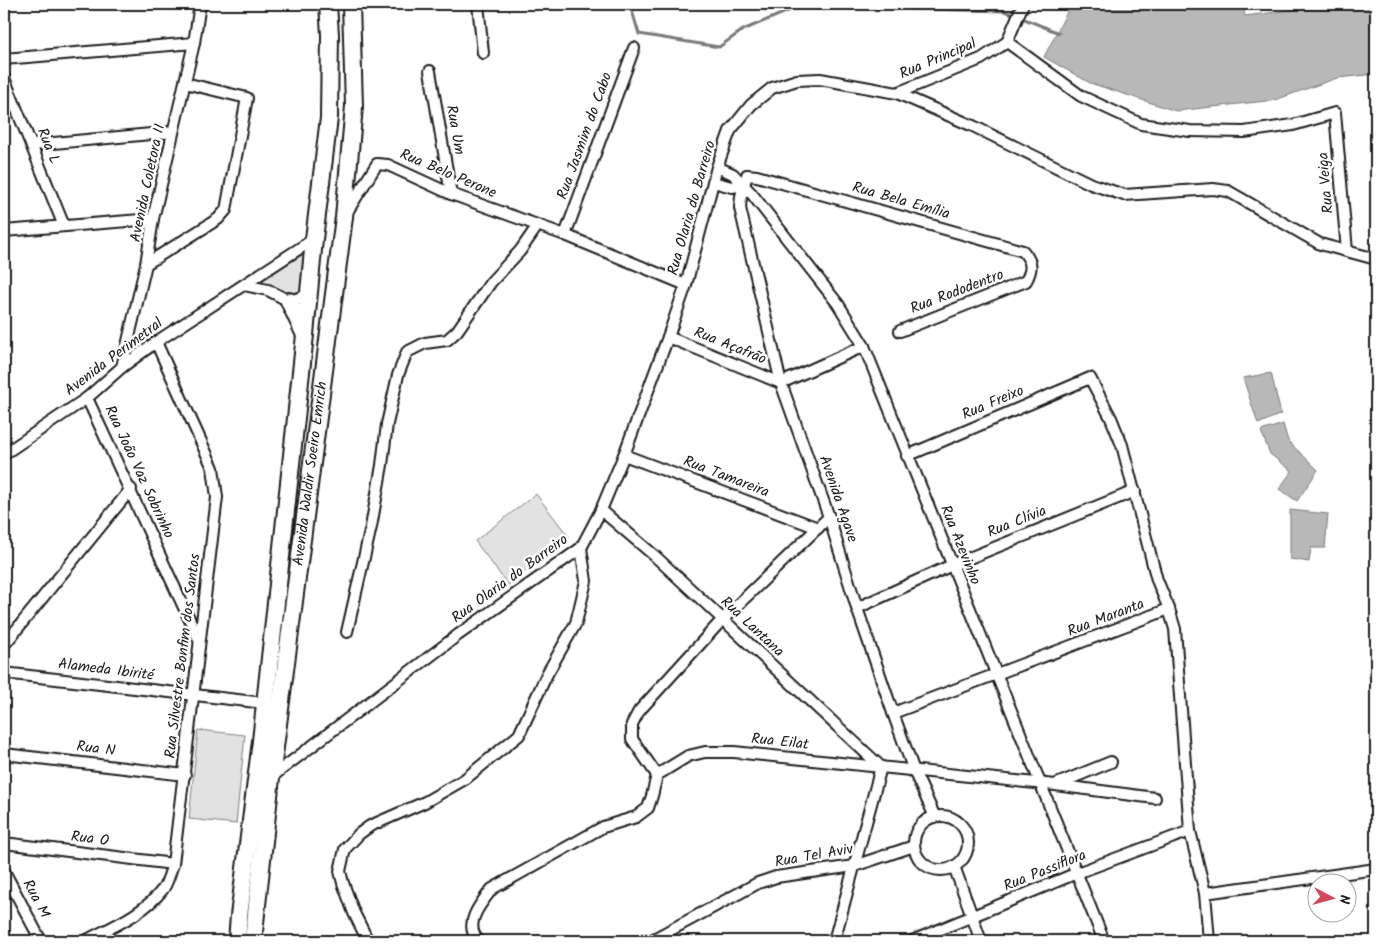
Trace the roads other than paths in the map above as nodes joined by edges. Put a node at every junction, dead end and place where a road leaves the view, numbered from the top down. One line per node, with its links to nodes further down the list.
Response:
1 (200, 4): 7 (street, Avenida Coletora II)
2 (328, 4): 27 (main road, Avenida Waldir Soeiro Emrich)
3 (351, 4): 21 (main road, Avenida Waldir Soeiro Emrich)
4 (478, 4): 9 (street)
5 (1023, 4): 6 (street, Rua Principal)
6 (1006, 42): 14 (street, Rua Principal); 28 (street, Rua Veiga)
7 (194, 43): 10 (street); 13 (street, Avenida Coletora II)
8 (634, 48): 26 (street, Rua Jasmim do Cabo)
9 (483, 53)
10 (4, 60)
11 (430, 72): 20 (street, Rua Um)
12 (4, 78): 16 (street, Rua L)
13 (185, 83): 15 (street, Avenida Coletora II); 30 (street)
14 (897, 92): 17 (street, Rua Olaria do Barreiro); 28 (street, Rua Olaria do Barreiro)
15 (173, 132): 16 (street); 22 (street, Avenida Coletora II)
16 (32, 145): 24 (street, Rua L)
17 (717, 167): 18 (street, Rua Olaria do Barreiro); 19 (street, Rua Azevinho)
18 (713, 182): 19 (street); 34 (street, Rua Olaria do Barreiro)
19 (744, 184): 32 (street, Rua Bela Emília); 41 (street, Rua Azevinho); 44 (street, Avenida Agave)
20 (451, 194): 21 (street, Rua Belo Perone); 23 (street, Rua Belo Perone)
21 (344, 217): 31 (main road, Avenida Waldir Soeiro Emrich)
22 (153, 219): 24 (street); 30 (street, Avenida Coletora II)
23 (538, 225): 26 (street, Rua Belo Perone); 59 (street)
24 (64, 226): 25 (street)
25 (4, 231)
26 (565, 235): 34 (street, Rua Belo Perone)
27 (314, 239): 31 (main road); 33 (street, Avenida Perimetral); 35 (main road, Avenida Waldir Soeiro Emrich)
28 (1347, 251): 29 (street, Rua Olaria do Barreiro)
29 (1376, 259)
30 (146, 264): 42 (street, Avenida Coletora II)
31 (335, 280): 35 (main road); 73 (main road, Avenida Waldir Soeiro Emrich)
32 (1026, 281): 37 (street, Rua Rododentro)
33 (244, 285): 36 (street); 40 (street, Avenida Perimetral)
34 (686, 285): 39 (street, Rua Olaria do Barreiro)
35 (309, 295): 36 (street); 38 (main road, Avenida Waldir Soeiro Emrich)
36 (289, 301): 38 (main road)
37 (900, 330)
38 (305, 335): 65 (main road, Avenida Waldir Soeiro Emrich)
39 (668, 337): 44 (street, Rua Açafrão); 47 (street, Rua Olaria do Barreiro)
40 (156, 342): 42 (street, Avenida Perimetral); 60 (street, Rua Silvestre Bonfim dos Santos)
41 (864, 346): 44 (street); 48 (street, Rua Azevinho)
42 (122, 368): 45 (street, Avenida Perimetral)
43 (1090, 378): 48 (street, Rua Freixo); 50 (street, Rua Maranta)
44 (781, 383): 52 (street, Avenida Agave)
45 (88, 398): 46 (street, Avenida Perimetral); 49 (street, Rua João Vaz Sobrinho)
46 (4, 454)
47 (624, 455): 51 (street, Rua Olaria do Barreiro); 53 (street, Rua Tamareira)
48 (907, 456): 55 (street, Rua Azevinho)
49 (131, 490): 60 (street, Rua João Vaz Sobrinho); 61 (street)
50 (1135, 491): 55 (street, Rua Clívia); 57 (street, Rua Maranta)
51 (601, 510): 54 (street, Rua Olaria do Barreiro); 58 (street, Rua Lantana)
52 (829, 517): 53 (street); 56 (street, Avenida Agave)
53 (818, 528): 58 (street)
54 (581, 548): 73 (street, Rua Olaria do Barreiro); 93 (street)
55 (952, 565): 56 (street, Rua Clívia); 63 (street, Rua Azevinho)
56 (857, 608): 66 (street, Avenida Agave)
57 (1169, 609): 63 (street, Rua Maranta); 78 (street)
58 (722, 620): 69 (street, Rua Lantana); 72 (street)
59 (347, 632)
60 (200, 641): 64 (street, Rua Silvestre Bonfim dos Santos)
61 (4, 645)
62 (4, 673): 64 (street, Alameda Ibirité)
63 (996, 675): 66 (street, Rua Maranta); 74 (street, Rua Azevinho)
64 (194, 695): 65 (street, Alameda Ibirité); 71 (street, Rua Silvestre Bonfim dos Santos)
65 (264, 703): 73 (main road, Avenida Waldir Soeiro Emrich)
66 (893, 713): 70 (street, Avenida Agave)
67 (4, 754): 71 (street, Rua N)
68 (1111, 762): 75 (street)
69 (881, 767): 70 (street, Rua Eilat); 72 (street, Rua Eilat); 82 (street)
70 (914, 771): 74 (street, Rua Eilat); 77 (street, Avenida Agave)
71 (185, 775): 81 (street, Rua Silvestre Bonfim dos Santos)
72 (656, 775): 94 (street)
73 (263, 778): 91 (main road, Avenida Waldir Soeiro Emrich); 92 (main road, Avenida Waldir Soeiro Emrich)
74 (1042, 785): 75 (street, Rua Eilat); 86 (street, Rua Azevinho)
75 (1055, 785): 76 (street, Rua Eilat)
76 (1155, 798)
77 (935, 816): 80 (street); 83 (street)
78 (1190, 831): 86 (street, Rua Passiflora); 87 (street)
79 (4, 843): 81 (street, Rua O)
80 (914, 846): 82 (street, Rua Tel Aviv); 83 (street)
81 (173, 864): 90 (street, Rua Silvestre Bonfim dos Santos)
82 (854, 866): 95 (street, Rua Tel Aviv); 96 (street)
83 (954, 866): 88 (street)
84 (1376, 869): 87 (street)
85 (4, 871): 89 (street, Rua M)
86 (1077, 873): 88 (street, Rua Passiflora); 99 (street, Rua Azevinho)
87 (1205, 893): 100 (street)
88 (971, 918): 97 (street, Rua Passiflora); 98 (street)
89 (41, 941)
90 (85, 941)
91 (237, 941)
92 (253, 941)
93 (368, 941)
94 (479, 941)
95 (641, 941)
96 (834, 941)
97 (912, 941)
98 (981, 941)
99 (1104, 941)
100 (1209, 941)

